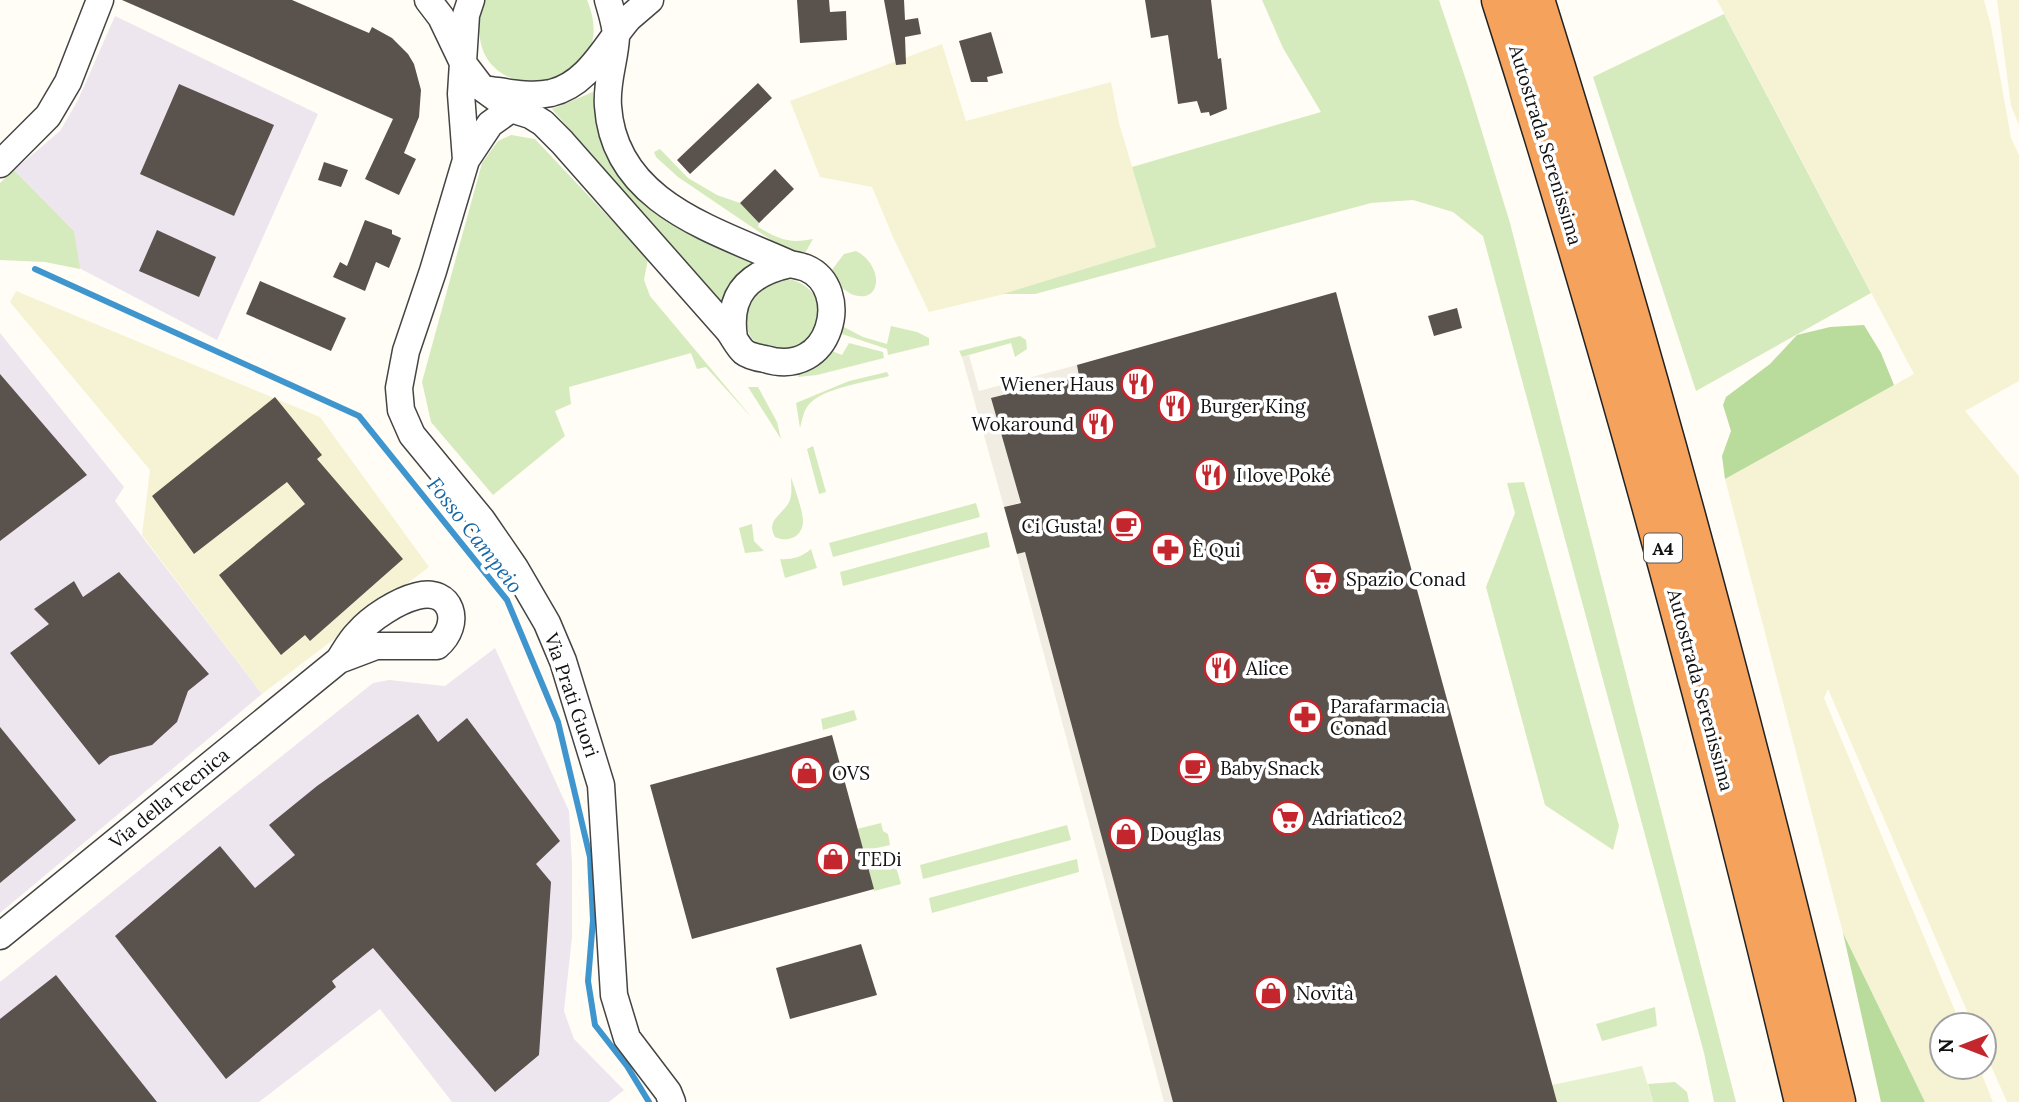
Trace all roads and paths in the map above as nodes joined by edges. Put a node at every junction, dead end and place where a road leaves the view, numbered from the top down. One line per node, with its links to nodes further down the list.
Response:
1 (100, 0): 13 (street)
2 (428, 0): 9 (street, Via Prati Guori)
3 (471, 0): 9 (street)
4 (608, 0): 8 (street)
5 (650, 0): 8 (street)
6 (1501, 0): 19 (highway, Autostrada Serenissima / A4)
7 (1535, 0): 20 (highway, Autostrada Serenissima / A4)
8 (616, 35): 10 (street); 14 (street, Via Prati Guori)
9 (463, 63): 10 (street, Via Prati Guori); 12 (street, Via Prati Guori)
10 (482, 88): 11 (street, Via Prati Guori)
11 (511, 109): 12 (street, Via Prati Guori); 15 (street, Via Prati Guori)
12 (466, 160): 18 (street, Via Prati Guori)
13 (0, 164)
14 (790, 264): 15 (street); 15 (street, Via Prati Guori)
15 (734, 338)
16 (339, 660): 17 (street, Via della Tecnica)
17 (0, 936)
18 (672, 1102)
19 (1804, 1102)
20 (1836, 1102)

